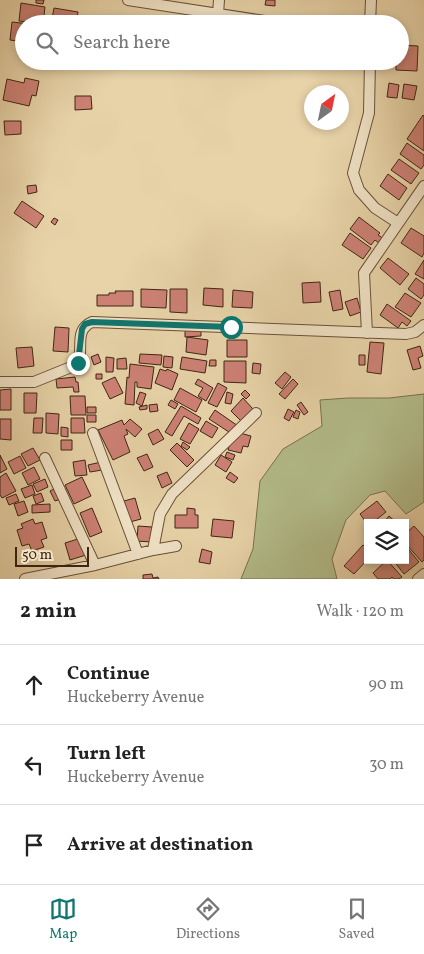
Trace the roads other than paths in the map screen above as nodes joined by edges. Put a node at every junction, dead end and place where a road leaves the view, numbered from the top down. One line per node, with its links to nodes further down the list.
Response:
1 (128, 0): 4 (street)
2 (219, 0): 4 (street)
3 (371, 0): 6 (street)
4 (218, 14): 5 (street)
5 (225, 15)
6 (370, 15)
7 (370, 70): 9 (street)
8 (424, 186): 9 (street)
9 (398, 223): 11 (street)
10 (424, 325): 11 (street)
11 (367, 333): 12 (street)
12 (0, 382)
13 (256, 413): 17 (street)
14 (93, 433): 18 (street)
15 (45, 458): 19 (street)
16 (176, 546): 17 (street)
17 (153, 550): 18 (street)
18 (138, 554): 19 (street)
19 (95, 565): 21 (street)
20 (424, 574): 22 (street)
21 (25, 579)
22 (418, 579)

